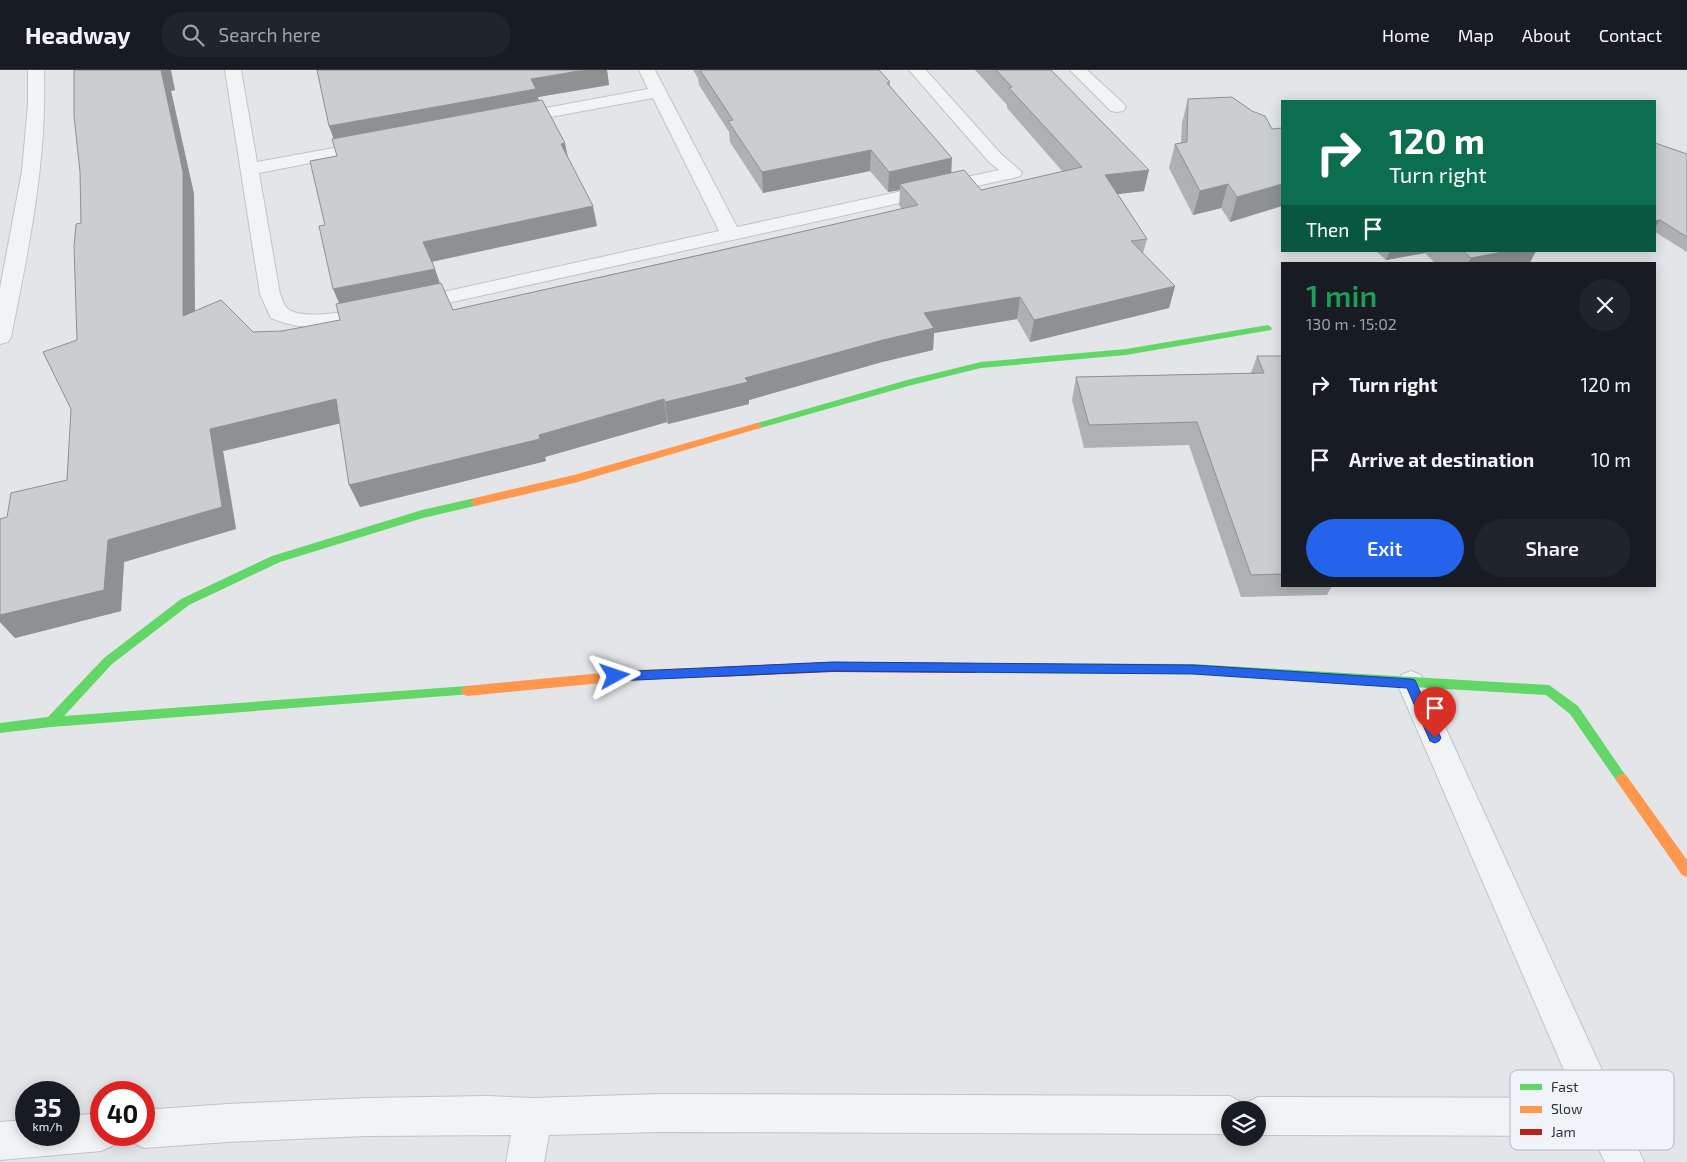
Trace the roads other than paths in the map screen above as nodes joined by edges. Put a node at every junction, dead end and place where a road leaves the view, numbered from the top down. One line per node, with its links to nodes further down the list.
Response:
1 (36, 70): 13 (street)
2 (233, 70): 10 (street)
3 (647, 70): 6 (street)
4 (917, 70): 11 (street)
5 (1078, 70): 7 (street)
6 (658, 92): 8 (street); 11 (street)
7 (1117, 107)
8 (493, 123)
9 (386, 143): 10 (street)
10 (249, 169): 11 (street)
11 (731, 235)
12 (1268, 328): 15 (street)
13 (0, 337)
14 (1411, 684): 15 (street); 17 (street); 18 (street)
15 (51, 722): 16 (street)
16 (0, 728)
17 (1687, 871)
18 (1582, 1070)
19 (1221, 1116): 21 (street)
20 (1266, 1116): 22 (street)
21 (533, 1117): 23 (street); 27 (street)
22 (1510, 1117)
23 (155, 1128)
24 (15, 1140): 25 (street)
25 (0, 1141)
26 (1619, 1150): 28 (street)
27 (525, 1162)
28 (1625, 1162)

